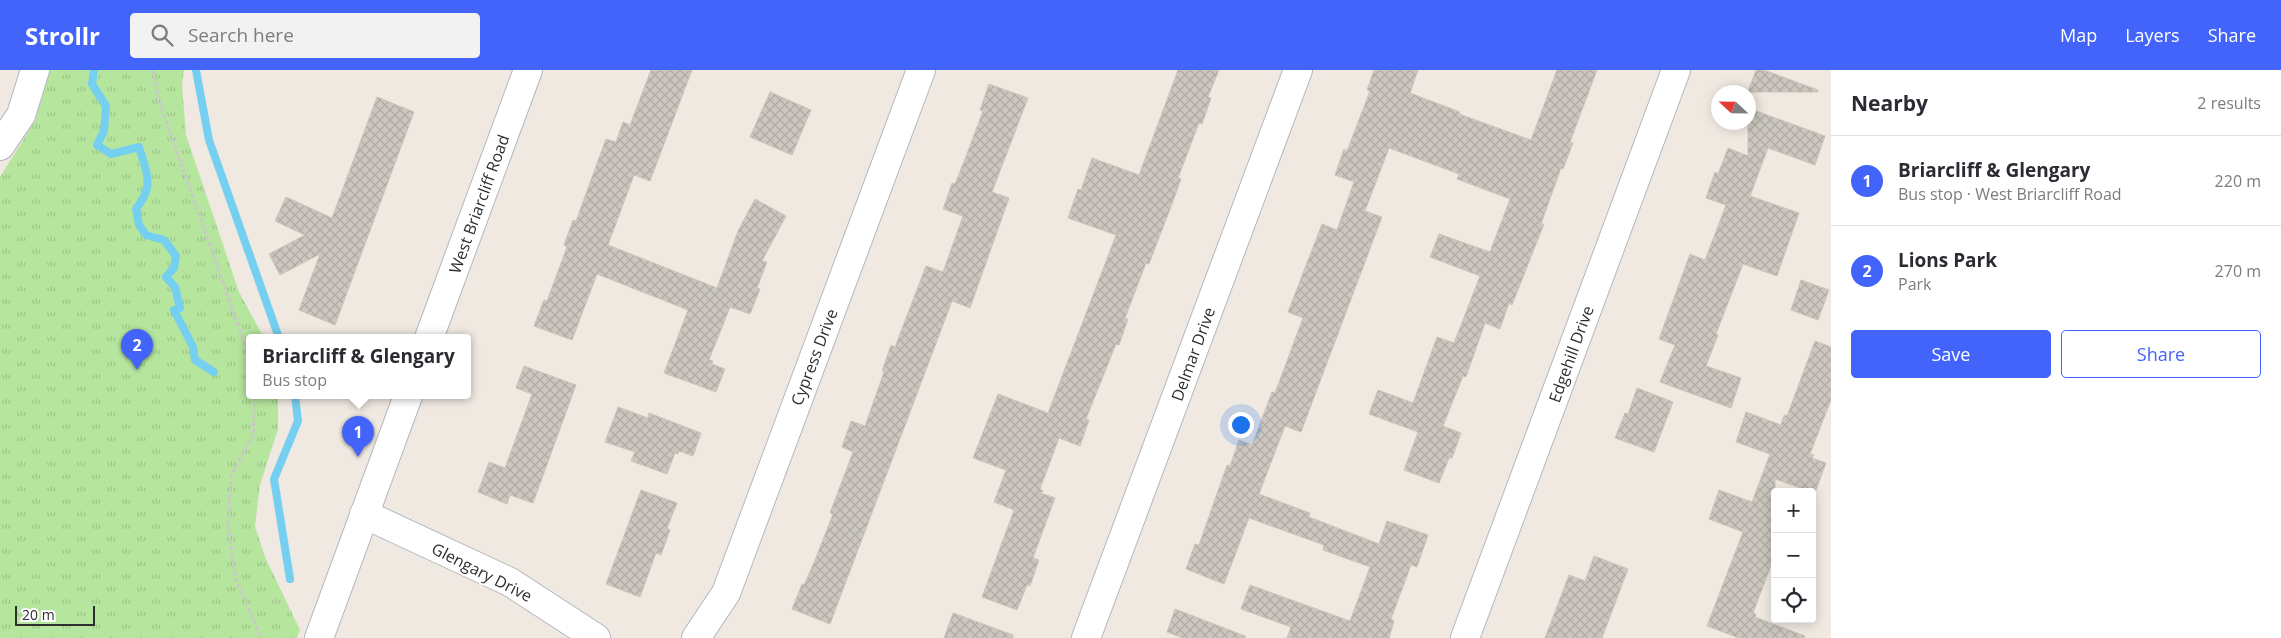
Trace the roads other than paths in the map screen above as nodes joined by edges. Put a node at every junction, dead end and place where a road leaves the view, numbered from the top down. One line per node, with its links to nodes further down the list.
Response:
1 (35, 70): 6 (street)
2 (528, 70): 7 (street, West Briarcliff Road)
3 (921, 70): 12 (street, Cypress Drive)
4 (1298, 70): 13 (street, Delmar Drive)
5 (1676, 70): 14 (street, Edgehill Drive)
6 (0, 146)
7 (430, 334)
8 (407, 399): 9 (street)
9 (364, 514): 10 (street); 11 (street, Glengary Drive)
10 (319, 638)
11 (596, 638)
12 (696, 638)
13 (1086, 638)
14 (1465, 638)

